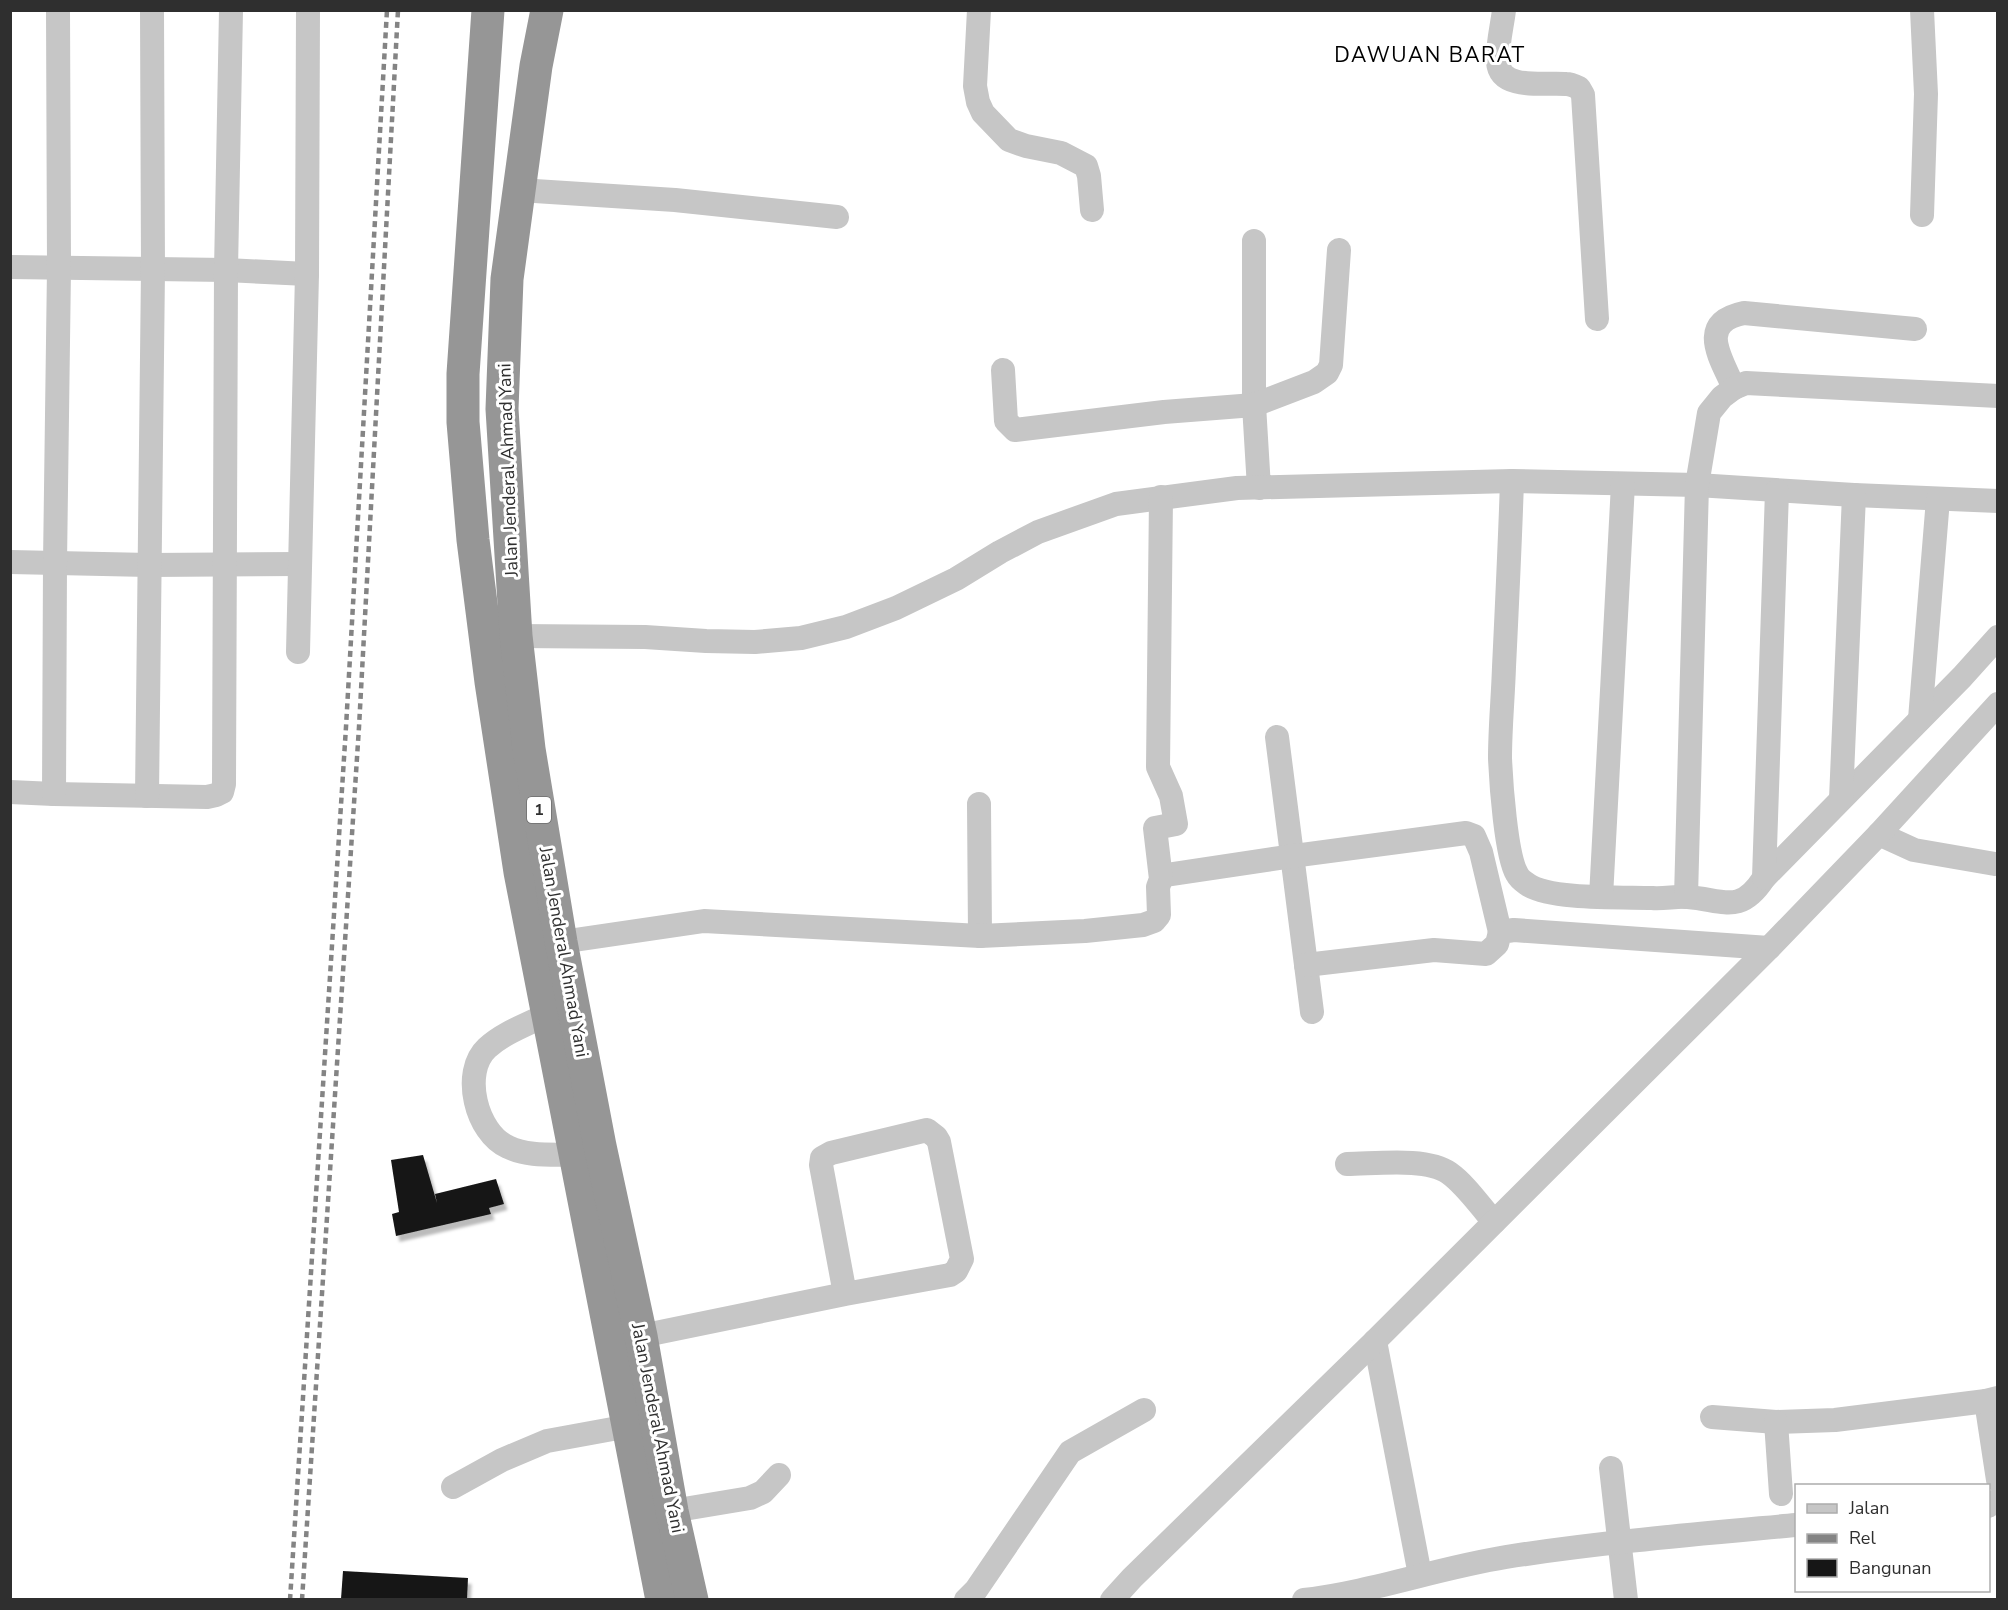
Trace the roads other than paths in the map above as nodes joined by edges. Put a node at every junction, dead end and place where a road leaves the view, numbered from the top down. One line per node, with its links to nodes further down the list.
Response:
1 (58, 10): 17 (street)
2 (152, 10): 18 (street)
3 (231, 10): 19 (street)
4 (308, 10): 20 (street)
5 (488, 10): 65 (highway, Jalan Jenderal Ahmad Yani / 1)
6 (547, 10): 10 (highway, Jalan Jenderal Ahmad Yani / 1)
7 (979, 10): 11 (street)
8 (1504, 10): 21 (street)
9 (1922, 10): 12 (street)
10 (519, 190): 13 (street); 41 (highway, Jalan Jenderal Ahmad Yani / 1)
11 (1092, 210)
12 (1922, 215)
13 (837, 217)
14 (1254, 241): 26 (street)
15 (1339, 250): 26 (street)
16 (10, 267): 17 (street)
17 (60, 268): 18 (street); 37 (street)
18 (153, 269): 19 (street); 40 (street)
19 (226, 270): 20 (street); 38 (street)
20 (307, 274): 39 (street)
21 (1597, 319)
22 (1916, 329): 24 (street)
23 (1003, 370): 26 (street)
24 (1734, 387): 25 (street); 29 (street)
25 (1998, 396)
26 (1254, 405): 30 (street)
27 (1512, 482): 28 (street); 30 (street); 57 (street)
28 (1623, 484): 29 (street); 57 (street)
29 (1697, 485): 31 (street); 58 (street)
30 (1259, 488): 33 (street)
31 (1777, 491): 32 (street); 55 (street)
32 (1854, 495): 34 (street); 50 (street)
33 (1161, 497): 41 (street); 56 (street)
34 (1938, 499): 35 (street); 45 (street)
35 (1998, 501)
36 (10, 562): 37 (street)
37 (55, 563): 40 (street); 48 (street)
38 (226, 564): 39 (street); 40 (street); 49 (street)
39 (300, 564): 43 (street)
40 (149, 565): 49 (street)
41 (516, 636): 61 (highway, Jalan Jenderal Ahmad Yani / 1)
42 (1998, 637): 45 (street)
43 (298, 652)
44 (1998, 704): 52 (street)
45 (1920, 720): 50 (street)
46 (1277, 737): 53 (street)
47 (10, 792): 48 (street)
48 (54, 794): 49 (street)
49 (147, 796)
50 (1841, 799): 55 (street)
51 (979, 804): 60 (street)
52 (1879, 834): 54 (street); 62 (street)
53 (1293, 856): 56 (street); 59 (street); 63 (street)
54 (1995, 864)
55 (1764, 878): 58 (street)
56 (1161, 879): 60 (street)
57 (1601, 897): 58 (street)
58 (1686, 897)
59 (1500, 932): 62 (street); 63 (street)
60 (980, 936): 61 (street)
61 (561, 942): 70 (highway, Jalan Jenderal Ahmad Yani / 1)
62 (1769, 948): 68 (street)
63 (1306, 965): 64 (street)
64 (1312, 1012)
65 (548, 1014): 66 (highway, Jalan Jenderal Ahmad Yani / 1); 66 (street)
66 (576, 1155): 70 (highway, Jalan Jenderal Ahmad Yani / 1)
67 (1347, 1164): 68 (street)
68 (1494, 1222): 71 (street)
69 (845, 1294): 69 (street); 70 (street)
70 (626, 1337): 76 (highway, Jalan Jenderal Ahmad Yani / 1); 82 (highway, Jalan Jenderal Ahmad Yani / 1)
71 (1376, 1341): 85 (street); 86 (street)
72 (1992, 1399): 75 (street); 79 (street)
73 (1144, 1410): 90 (street)
74 (1712, 1417): 75 (street)
75 (1776, 1422): 81 (street)
76 (629, 1426): 80 (street); 88 (highway, Jalan Jenderal Ahmad Yani / 1)
77 (1611, 1468): 84 (street)
78 (779, 1475): 82 (street)
79 (1998, 1480)
80 (453, 1487)
81 (1781, 1494)
82 (672, 1511): 89 (highway, Jalan Jenderal Ahmad Yani / 1)
83 (1795, 1525): 84 (street)
84 (1620, 1541): 85 (street); 93 (street)
85 (1420, 1575): 87 (street)
86 (1133, 1588): 91 (street)
87 (1334, 1598): 92 (street)
88 (662, 1599)
89 (692, 1599)
90 (966, 1599)
91 (1112, 1599)
92 (1304, 1599)
93 (1626, 1599)

